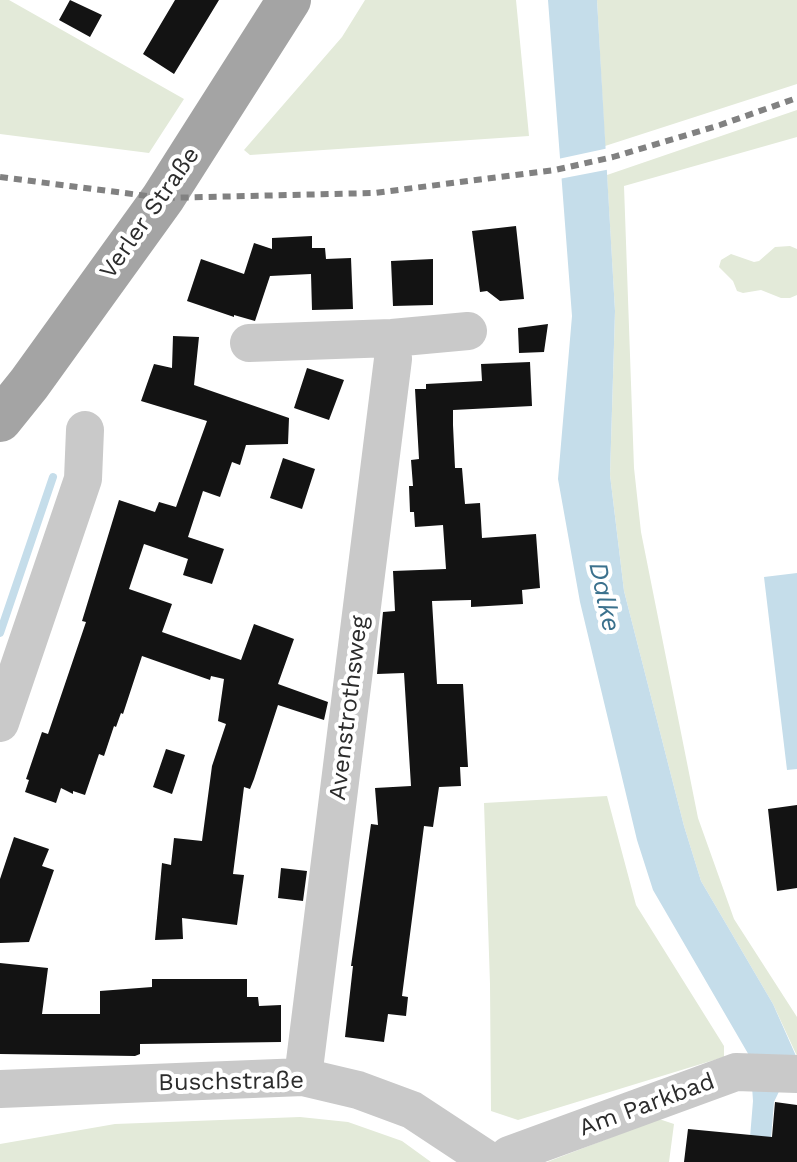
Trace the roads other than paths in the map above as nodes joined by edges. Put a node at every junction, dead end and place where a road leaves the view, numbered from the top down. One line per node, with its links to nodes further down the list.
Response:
1 (289, 0): 5 (main road, Verler Straße)
2 (468, 331): 3 (street)
3 (392, 338): 4 (street); 9 (street, Avenstrothsweg)
4 (249, 343)
5 (0, 420)
6 (85, 430): 7 (street)
7 (0, 723)
8 (797, 1074): 12 (street, Am Parkbad)
9 (303, 1077): 10 (street, Buschstraße); 11 (street, Buschstraße)
10 (0, 1089)
11 (491, 1162)
12 (504, 1162)

